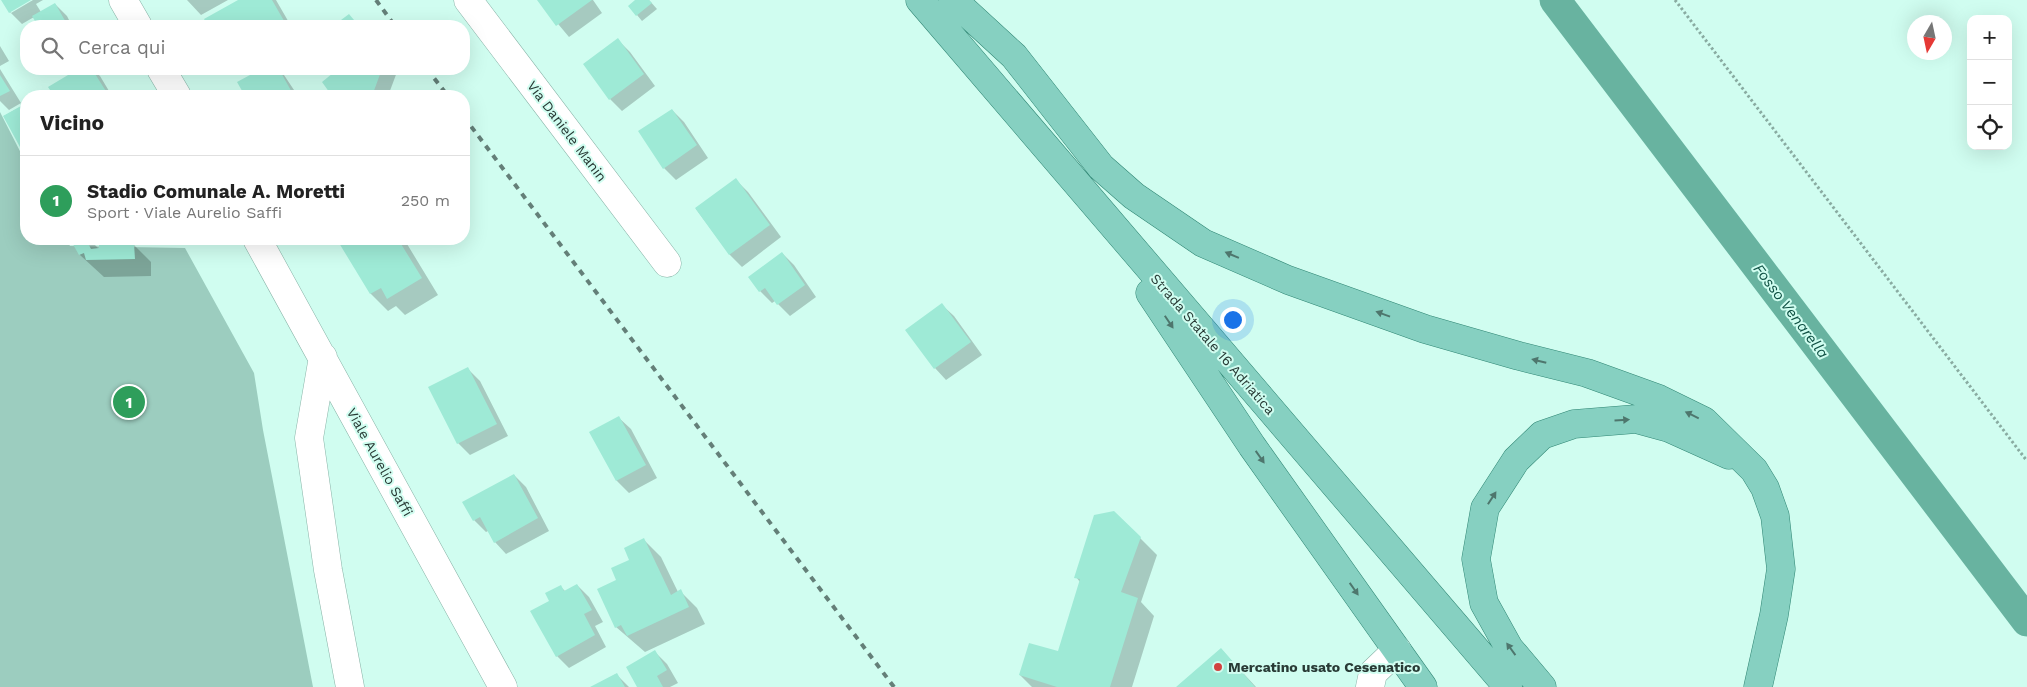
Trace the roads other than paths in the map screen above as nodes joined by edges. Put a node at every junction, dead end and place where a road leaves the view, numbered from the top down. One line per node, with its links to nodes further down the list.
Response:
1 (123, 0): 5 (street)
2 (468, 0): 10 (street, Via Daniele Manin)
3 (920, 0): 8 (main road, Strada Statale 16 Adriatica)
4 (952, 0): 12 (main road, one-way to 4)
5 (135, 20)
6 (165, 75): 7 (street)
7 (174, 90)
8 (1084, 194): 13 (main road, one-way to 13); 18 (main road, Strada Statale 16 Adriatica)
9 (260, 245): 11 (street, Viale Aurelio Saffi)
10 (667, 263)
11 (323, 357): 14 (street); 15 (street, Viale Aurelio Saffi)
12 (1754, 470): 19 (main road, one-way to 12); 20 (main road)
13 (1397, 650): 16 (street); 17 (main road)
14 (350, 687)
15 (503, 687)
16 (1370, 687)
17 (1423, 687)
18 (1508, 687)
19 (1542, 687)
20 (1758, 687)

